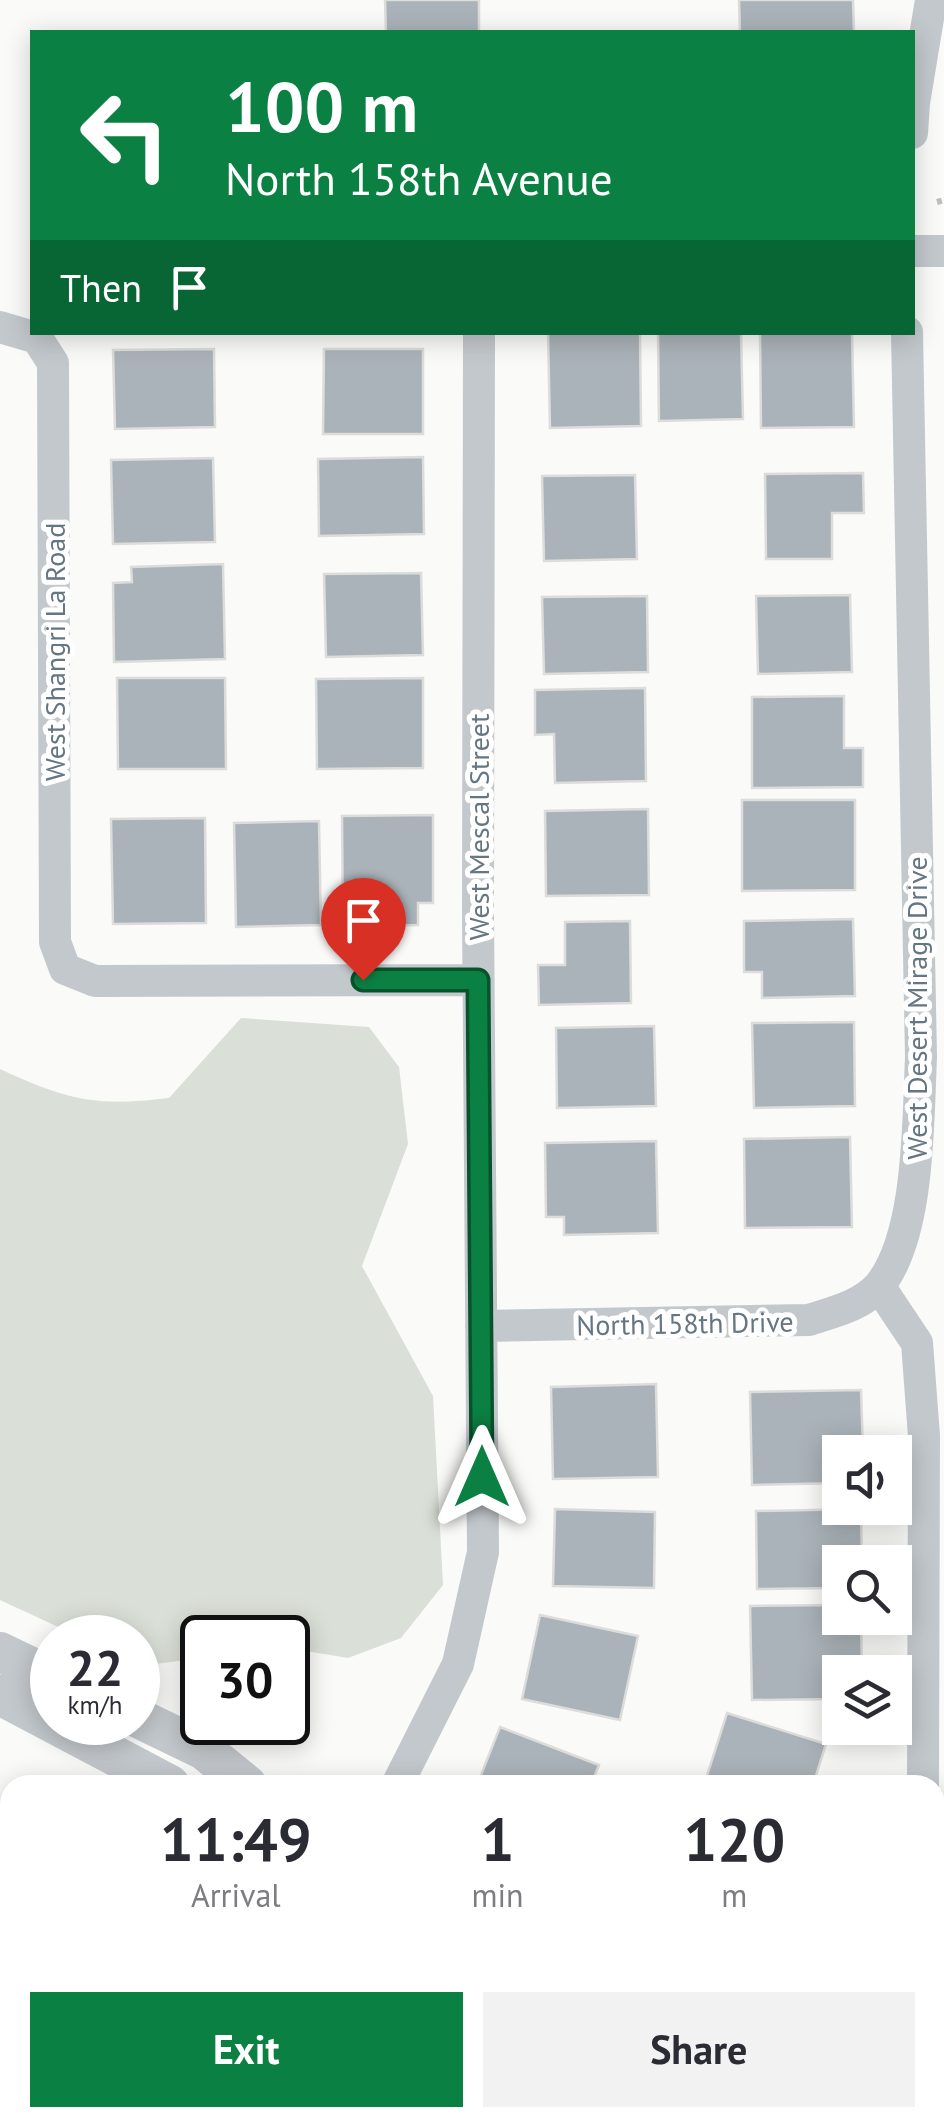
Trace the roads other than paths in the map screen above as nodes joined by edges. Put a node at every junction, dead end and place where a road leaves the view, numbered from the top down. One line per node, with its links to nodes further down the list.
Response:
1 (932, 0): 2 (street)
2 (915, 97)
3 (915, 252): 4 (street)
4 (944, 252)
5 (0, 327): 8 (street, West Shangri La Road)
6 (479, 335): 8 (street, West Mescal Street)
7 (907, 335): 9 (street, West Desert Mirage Drive)
8 (478, 980): 11 (street, West Mescal Street)
9 (932, 1057): 10 (street, West Desert Mirage Drive)
10 (879, 1286): 11 (street, North 158th Drive); 19 (street)
11 (481, 1326): 18 (street, West Mescal Street)
12 (0, 1652): 13 (street)
13 (30, 1666)
14 (0, 1695): 16 (street)
15 (160, 1729): 17 (street)
16 (151, 1775)
17 (235, 1775)
18 (402, 1775)
19 (923, 1775)

